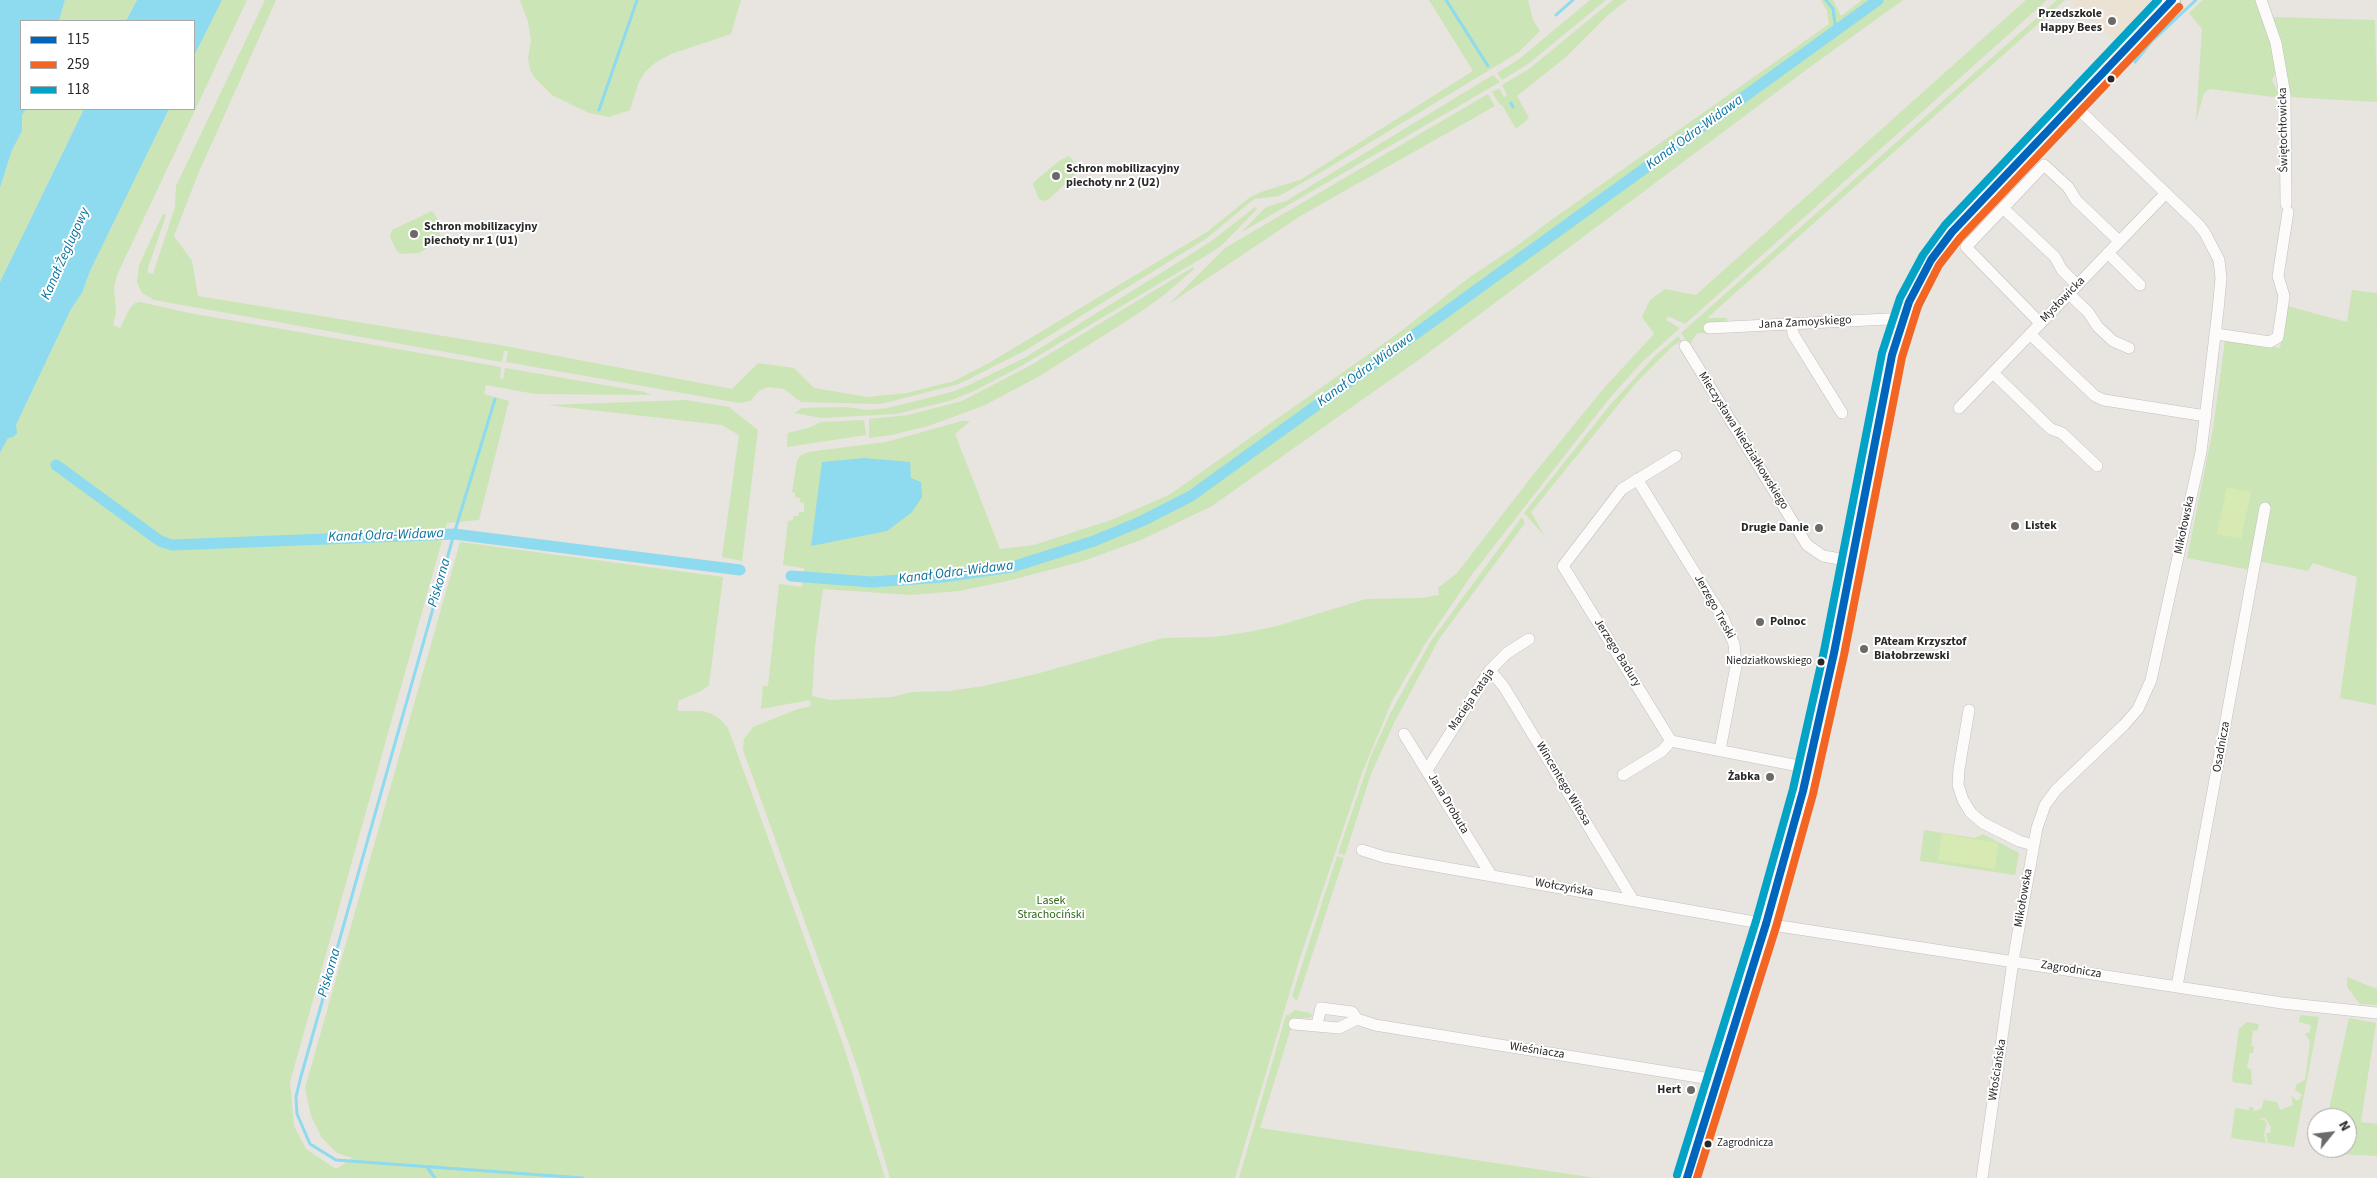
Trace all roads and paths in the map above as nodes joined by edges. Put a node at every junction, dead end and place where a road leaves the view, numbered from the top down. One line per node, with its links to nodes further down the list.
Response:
1 (2172, 0): 3 (main road)
2 (2261, 0): 16 (street, Świętochłowicka)
3 (2073, 104): 4 (street, Mikołowska); 11 (main road)
4 (2166, 193): 6 (street, Mysłowicka); 16 (street, Mikołowska)
5 (2003, 208): 6 (street); 8 (street); 12 (street)
6 (2119, 241): 7 (street, Mysłowicka)
7 (2108, 253): 8 (street, Mysłowicka); 9 (street)
8 (2077, 285): 10 (street, Mysłowicka)
9 (2140, 285)
10 (2069, 294): 12 (street, Mysłowicka); 18 (street)
11 (1902, 322): 13 (street, Jana Zamoyskiego); 27 (main road)
12 (2040, 323): 15 (street, Mysłowicka)
13 (1792, 324): 14 (street, Jana Zamoyskiego); 21 (street)
14 (1708, 328)
15 (2030, 334): 19 (street, Mysłowicka); 22 (street)
16 (2216, 334): 22 (street, Mikołowska)
17 (1685, 346): 27 (street, Mieczysława Niedziałkowskiego)
18 (2129, 348)
19 (1993, 373): 20 (street, Mysłowicka); 24 (street)
20 (1959, 408)
21 (1842, 414)
22 (2206, 416): 37 (street, Mikołowska)
23 (1676, 456): 25 (street)
24 (2097, 466)
25 (1637, 479): 32 (street, Jerzego Badury); 33 (street, Jerzego Treski)
26 (2265, 508): 43 (street, Osadnicza)
27 (1852, 561): 34 (main road)
28 (1528, 639): 29 (street, Macieja Rataja)
29 (1490, 670): 35 (street, Macieja Rataja); 40 (street, Wincentego Witosa)
30 (1969, 710): 37 (street)
31 (1404, 734): 35 (street, Jana Drobuta)
32 (1671, 741): 33 (street); 36 (street)
33 (1720, 750): 34 (street)
34 (1809, 768): 41 (main road)
35 (1427, 770): 39 (street, Jana Drobuta)
36 (1623, 775)
37 (2033, 845): 42 (street, Mikołowska)
38 (1362, 850): 39 (street, Wołczyńska)
39 (1491, 875): 40 (street, Wołczyńska)
40 (1633, 900): 41 (street, Wołczyńska)
41 (1766, 924): 42 (street, Zagrodnicza); 48 (main road)
42 (2013, 961): 43 (street, Zagrodnicza); 50 (street, Włościańska)
43 (2178, 986): 44 (street, Zagrodnicza)
44 (2377, 1013)
45 (1357, 1020): 47 (street); 47 (street, Wieśniacza); 48 (street, Wieśniacza)
46 (1294, 1024): 47 (street)
47 (1317, 1024)
48 (1717, 1080): 49 (main road)
49 (1687, 1178)
50 (1982, 1178)

